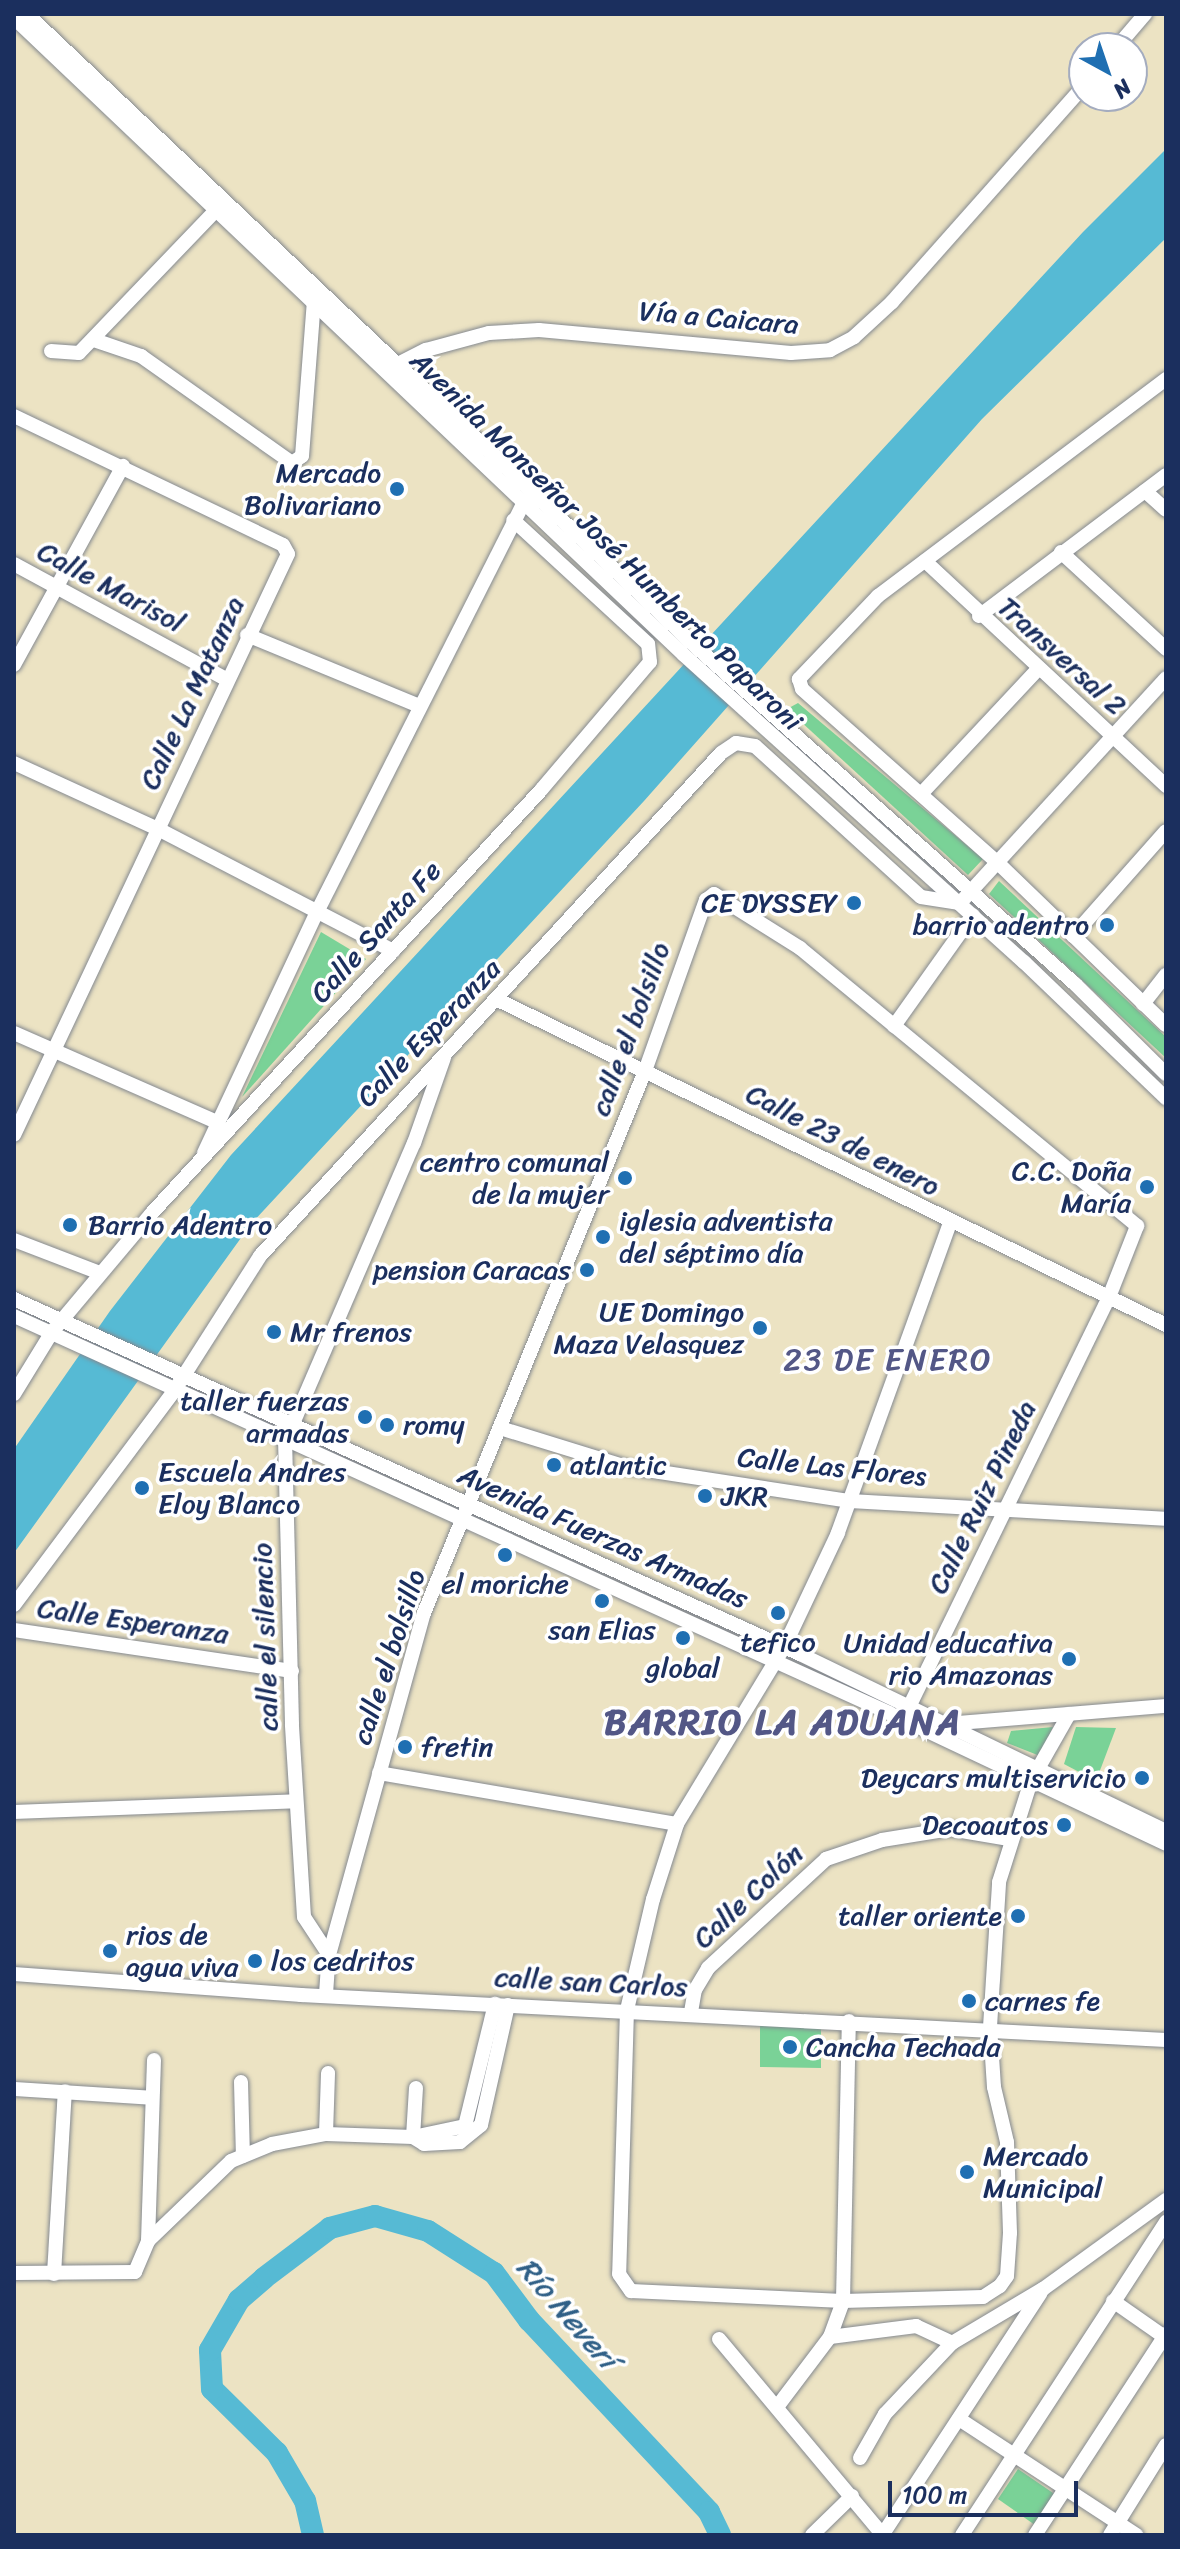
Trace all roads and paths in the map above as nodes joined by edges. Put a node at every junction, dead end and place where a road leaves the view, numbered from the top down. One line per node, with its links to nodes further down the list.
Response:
1 (27, 14): 10 (street, Avenida Monseñor José Humberto Paparoni)
2 (1145, 14): 4 (street)
3 (14, 18): 6 (street, Avenida Monseñor José Humberto Paparoni)
4 (1130, 32)
5 (1068, 104): 10 (street, Vía a Caicara)
6 (216, 210): 7 (street, Avenida Monseñor José Humberto Paparoni); 8 (street)
7 (314, 301): 8 (street); 10 (street, Avenida Monseñor José Humberto Paparoni)
8 (94, 340): 9 (street)
9 (51, 351)
10 (393, 366): 16 (street, Avenida Monseñor José Humberto Paparoni); 26 (street, Avenida Monseñor José Humberto Paparoni)
11 (1166, 379): 20 (street)
12 (14, 416): 13 (street, Calle La Matanza)
13 (123, 466): 22 (street); 24 (street, Calle La Matanza)
14 (1166, 475): 15 (street)
15 (1145, 491): 17 (street); 19 (street)
16 (525, 501): 18 (street); 26 (street, Avenida Monseñor José Humberto Paparoni)
17 (1166, 510)
18 (513, 520): 31 (street); 43 (street, Calle Santa Fe)
19 (1061, 552): 23 (street); 25 (street)
20 (925, 561): 23 (street, Transversal 2); 35 (street)
21 (14, 564): 22 (street, Calle Marisol)
22 (55, 586): 27 (street); 30 (street, Calle Marisol)
23 (979, 616): 28 (street, Transversal 2)
24 (247, 635): 30 (street, Calle La Matanza); 31 (street)
25 (1166, 649)
26 (689, 650): 39 (street, Avenida Monseñor José Humberto Paparoni)
27 (14, 665)
28 (1039, 668): 32 (street, Transversal 2); 35 (street)
29 (1166, 678): 32 (street)
30 (226, 679): 36 (street, Calle La Matanza)
31 (419, 706): 40 (street)
32 (1112, 737): 34 (street, Transversal 2); 38 (street)
33 (14, 763): 36 (street)
34 (1166, 786)
35 (922, 793): 38 (street)
36 (158, 829): 40 (street); 50 (street, Calle La Matanza)
37 (1166, 831): 42 (street)
38 (998, 863): 39 (street); 42 (street)
39 (965, 898): 41 (street, Avenida Monseñor José Humberto Paparoni); 45 (street, Calle Esperanza); 53 (street, Avenida Monseñor José Humberto Paparoni)
40 (318, 910): 43 (street); 55 (street)
41 (973, 915): 48 (street); 54 (street, Avenida Monseñor José Humberto Paparoni)
42 (1073, 936): 46 (street)
43 (393, 951): 57 (street, Calle Santa Fe)
44 (1166, 975): 46 (street)
45 (498, 1000): 51 (street, Calle Esperanza); 52 (street, Calle 23 de enero)
46 (1143, 1004): 47 (street)
47 (1166, 1025)
48 (894, 1026): 52 (street, calle el bolsillo); 61 (street, calle el bolsillo)
49 (14, 1033): 50 (street)
50 (52, 1051): 55 (street); 56 (street, Calle La Matanza)
51 (446, 1054): 67 (street, Calle Esperanza); 70 (street, calle el silencio)
52 (645, 1071): 58 (street, Calle 23 de enero); 71 (street, calle el bolsillo)
53 (1166, 1074)
54 (1166, 1098)
55 (217, 1122): 57 (street)
56 (14, 1135)
57 (202, 1157): 60 (street, Calle Santa Fe)
58 (950, 1223): 61 (street, Calle 23 de enero); 73 (street)
59 (14, 1240): 60 (street)
60 (100, 1273): 64 (street, Calle Santa Fe)
61 (1109, 1297): 65 (street, Calle 23 de enero); 75 (street, Calle Ruiz Pineda)
62 (14, 1299): 64 (street, Avenida Fuerzas Armadas)
63 (14, 1316): 66 (street, Avenida Fuerzas Armadas)
64 (69, 1321): 66 (street, Calle Santa Fe); 67 (street, Avenida Fuerzas Armadas)
65 (1166, 1325)
66 (56, 1334): 68 (street, Avenida Fuerzas Armadas); 69 (street, Calle Santa Fe)
67 (181, 1374): 68 (street, Calle Esperanza); 70 (street, Avenida Fuerzas Armadas)
68 (171, 1390): 72 (street, Avenida Fuerzas Armadas); 78 (street, Calle Esperanza)
69 (14, 1394)
70 (290, 1423): 72 (street, calle el silencio); 74 (street, Avenida Fuerzas Armadas)
71 (500, 1428): 73 (street, Calle Las Flores); 74 (street, calle el bolsillo)
72 (285, 1442): 77 (street, Avenida Fuerzas Armadas); 82 (street, calle el silencio)
73 (848, 1501): 75 (street, Calle Las Flores); 80 (street)
74 (471, 1507): 77 (street, calle el bolsillo); 80 (street, Avenida Fuerzas Armadas)
75 (1004, 1507): 76 (street, Calle Las Flores); 83 (street, Calle Ruiz Pineda)
76 (1166, 1519)
77 (465, 1521): 81 (street, Avenida Fuerzas Armadas); 89 (street, calle el bolsillo)
78 (14, 1605)
79 (14, 1630): 82 (street, Calle Esperanza)
80 (784, 1647): 81 (street); 83 (street, Avenida Fuerzas Armadas)
81 (774, 1661): 86 (street, Avenida Fuerzas Armadas); 93 (street)
82 (292, 1671): 91 (street, calle el silencio)
83 (911, 1706): 86 (street, Calle Ruiz Pineda); 87 (street, Avenida Fuerzas Armadas)
84 (1166, 1706): 85 (street)
85 (1069, 1714): 87 (street); 90 (street)
86 (903, 1720): 88 (street, Avenida Fuerzas Armadas)
87 (947, 1724): 88 (street); 90 (street, Avenida Fuerzas Armadas)
88 (927, 1732): 90 (street, Avenida Fuerzas Armadas)
89 (379, 1773): 93 (street); 97 (street, calle el bolsillo)
90 (1035, 1776): 94 (street, Avenida Fuerzas Armadas); 95 (street); 96 (street, Avenida Fuerzas Armadas)
91 (296, 1801): 92 (street); 97 (street, calle el silencio)
92 (14, 1812)
93 (677, 1824): 101 (street)
94 (1166, 1831)
95 (1009, 1839): 102 (street, Calle Colón); 104 (street)
96 (1166, 1844)
97 (329, 1955): 99 (street, calle el bolsillo)
98 (14, 1974): 99 (street, calle san Carlos)
99 (326, 1994): 100 (street, calle san Carlos)
100 (502, 2004): 101 (street, calle san Carlos); 114 (street)
101 (627, 2010): 102 (street, calle san Carlos); 122 (street)
102 (691, 2012): 103 (street, calle san Carlos)
103 (849, 2021): 104 (street, calle san Carlos); 122 (street)
104 (990, 2027): 105 (street, calle san Carlos); 122 (street)
105 (1166, 2040)
106 (154, 2060): 112 (street)
107 (328, 2073): 113 (street)
108 (241, 2082): 115 (street)
109 (416, 2088): 114 (street)
110 (14, 2089): 111 (street)
111 (65, 2091): 112 (street); 120 (street)
112 (152, 2098): 118 (street)
113 (326, 2134): 114 (street); 115 (street)
114 (413, 2137)
115 (243, 2156): 118 (street)
116 (1166, 2200): 121 (street)
117 (1166, 2222): 123 (street)
118 (148, 2241): 120 (street)
119 (14, 2273): 120 (street)
120 (54, 2274)
121 (1043, 2289): 127 (street); 129 (street)
122 (843, 2301): 125 (street)
123 (1113, 2301): 124 (street); 132 (street)
124 (1165, 2336): 133 (street)
125 (830, 2337): 127 (street); 128 (street)
126 (719, 2339): 128 (street)
127 (952, 2343): 131 (street)
128 (777, 2407): 134 (street)
129 (959, 2419): 132 (street); 136 (street)
130 (1166, 2445): 135 (street)
131 (860, 2458)
132 (1016, 2458): 133 (street); 138 (street)
133 (1067, 2490): 135 (street); 139 (street)
134 (852, 2496): 136 (street); 137 (street)
135 (1114, 2529): 140 (street)
136 (883, 2534)
137 (812, 2535)
138 (962, 2535)
139 (1035, 2535)
140 (1136, 2535)

